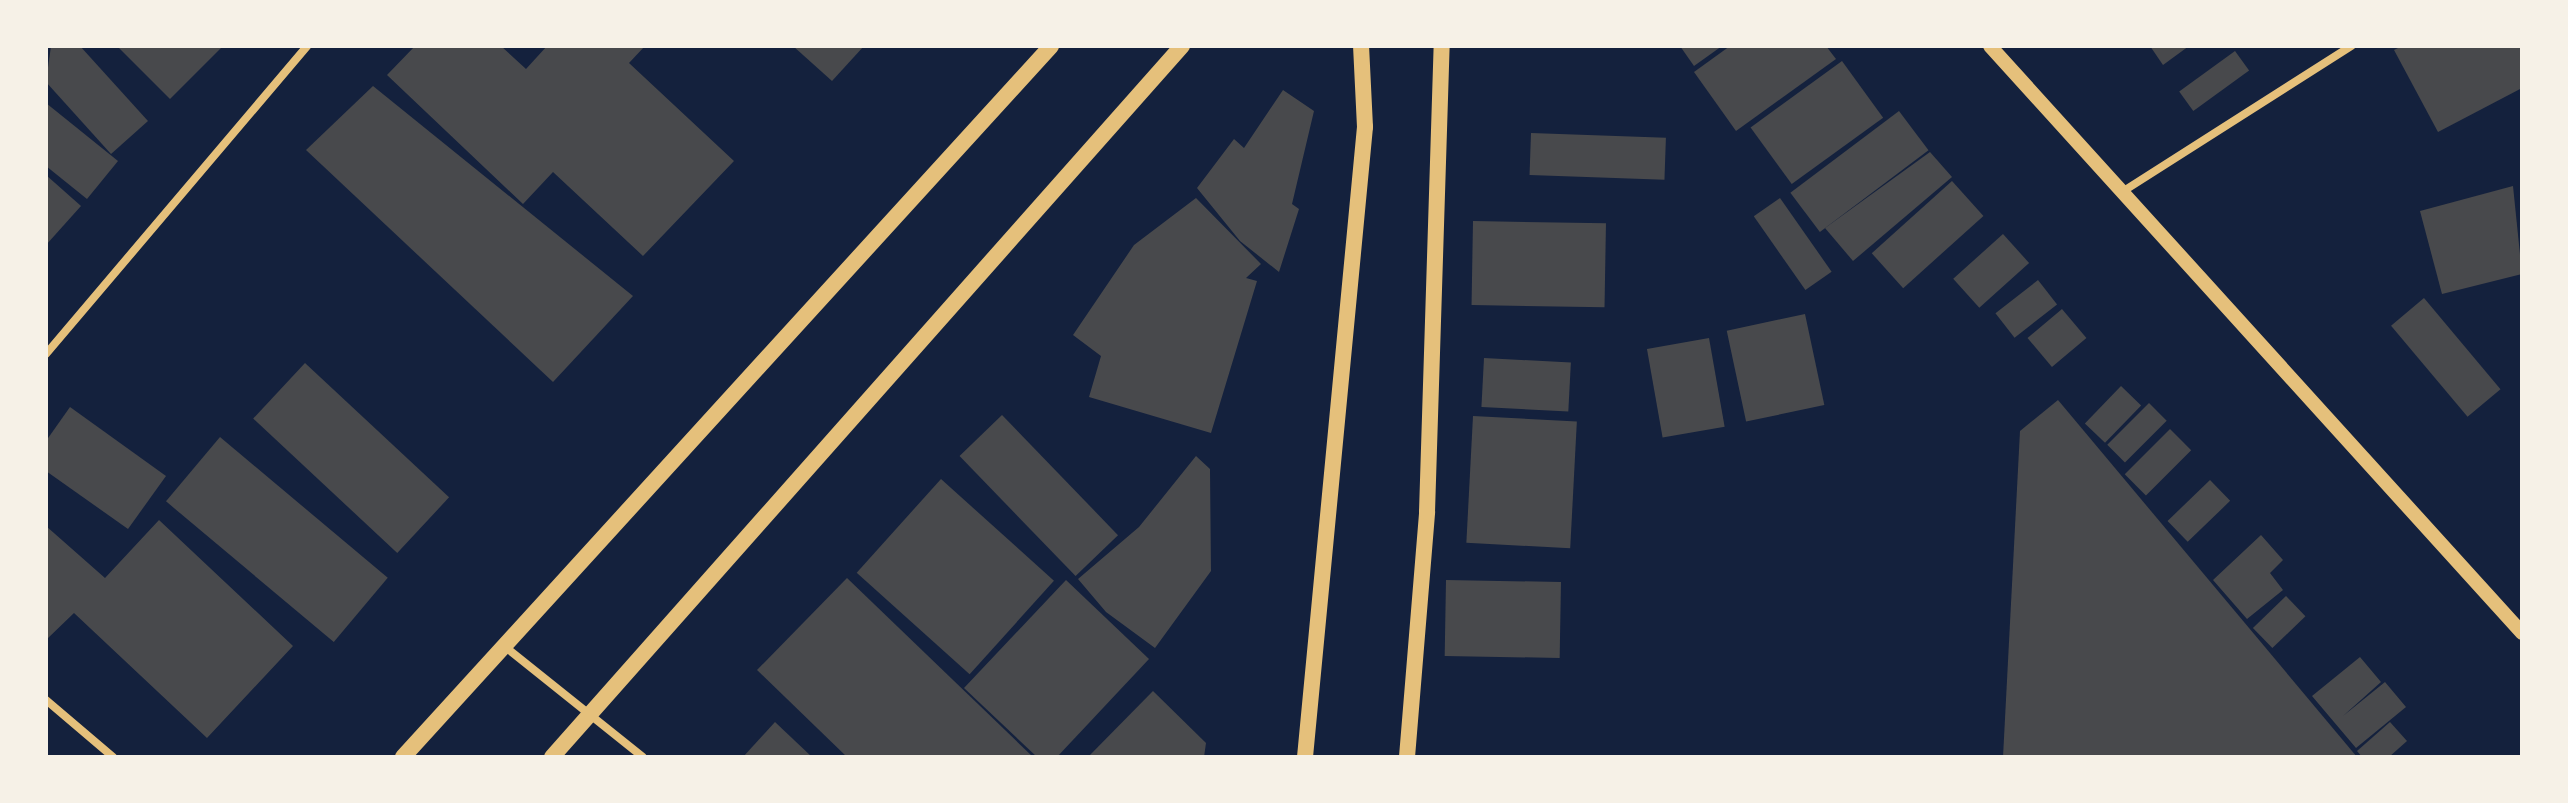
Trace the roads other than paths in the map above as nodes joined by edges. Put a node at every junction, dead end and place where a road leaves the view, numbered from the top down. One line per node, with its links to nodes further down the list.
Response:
1 (307, 46): 9 (street)
2 (1051, 46): 11 (main road)
3 (1182, 46): 13 (main road)
4 (1361, 46): 18 (main road)
5 (1442, 46): 19 (main road)
6 (1990, 46): 8 (street)
7 (2351, 46): 8 (street)
8 (2122, 192): 10 (street)
9 (46, 354)
10 (2520, 628)
11 (503, 644): 13 (street); 15 (main road)
12 (46, 700): 14 (street)
13 (591, 714): 16 (main road); 17 (street)
14 (113, 757)
15 (403, 757)
16 (552, 757)
17 (643, 757)
18 (1305, 757)
19 (1407, 757)

